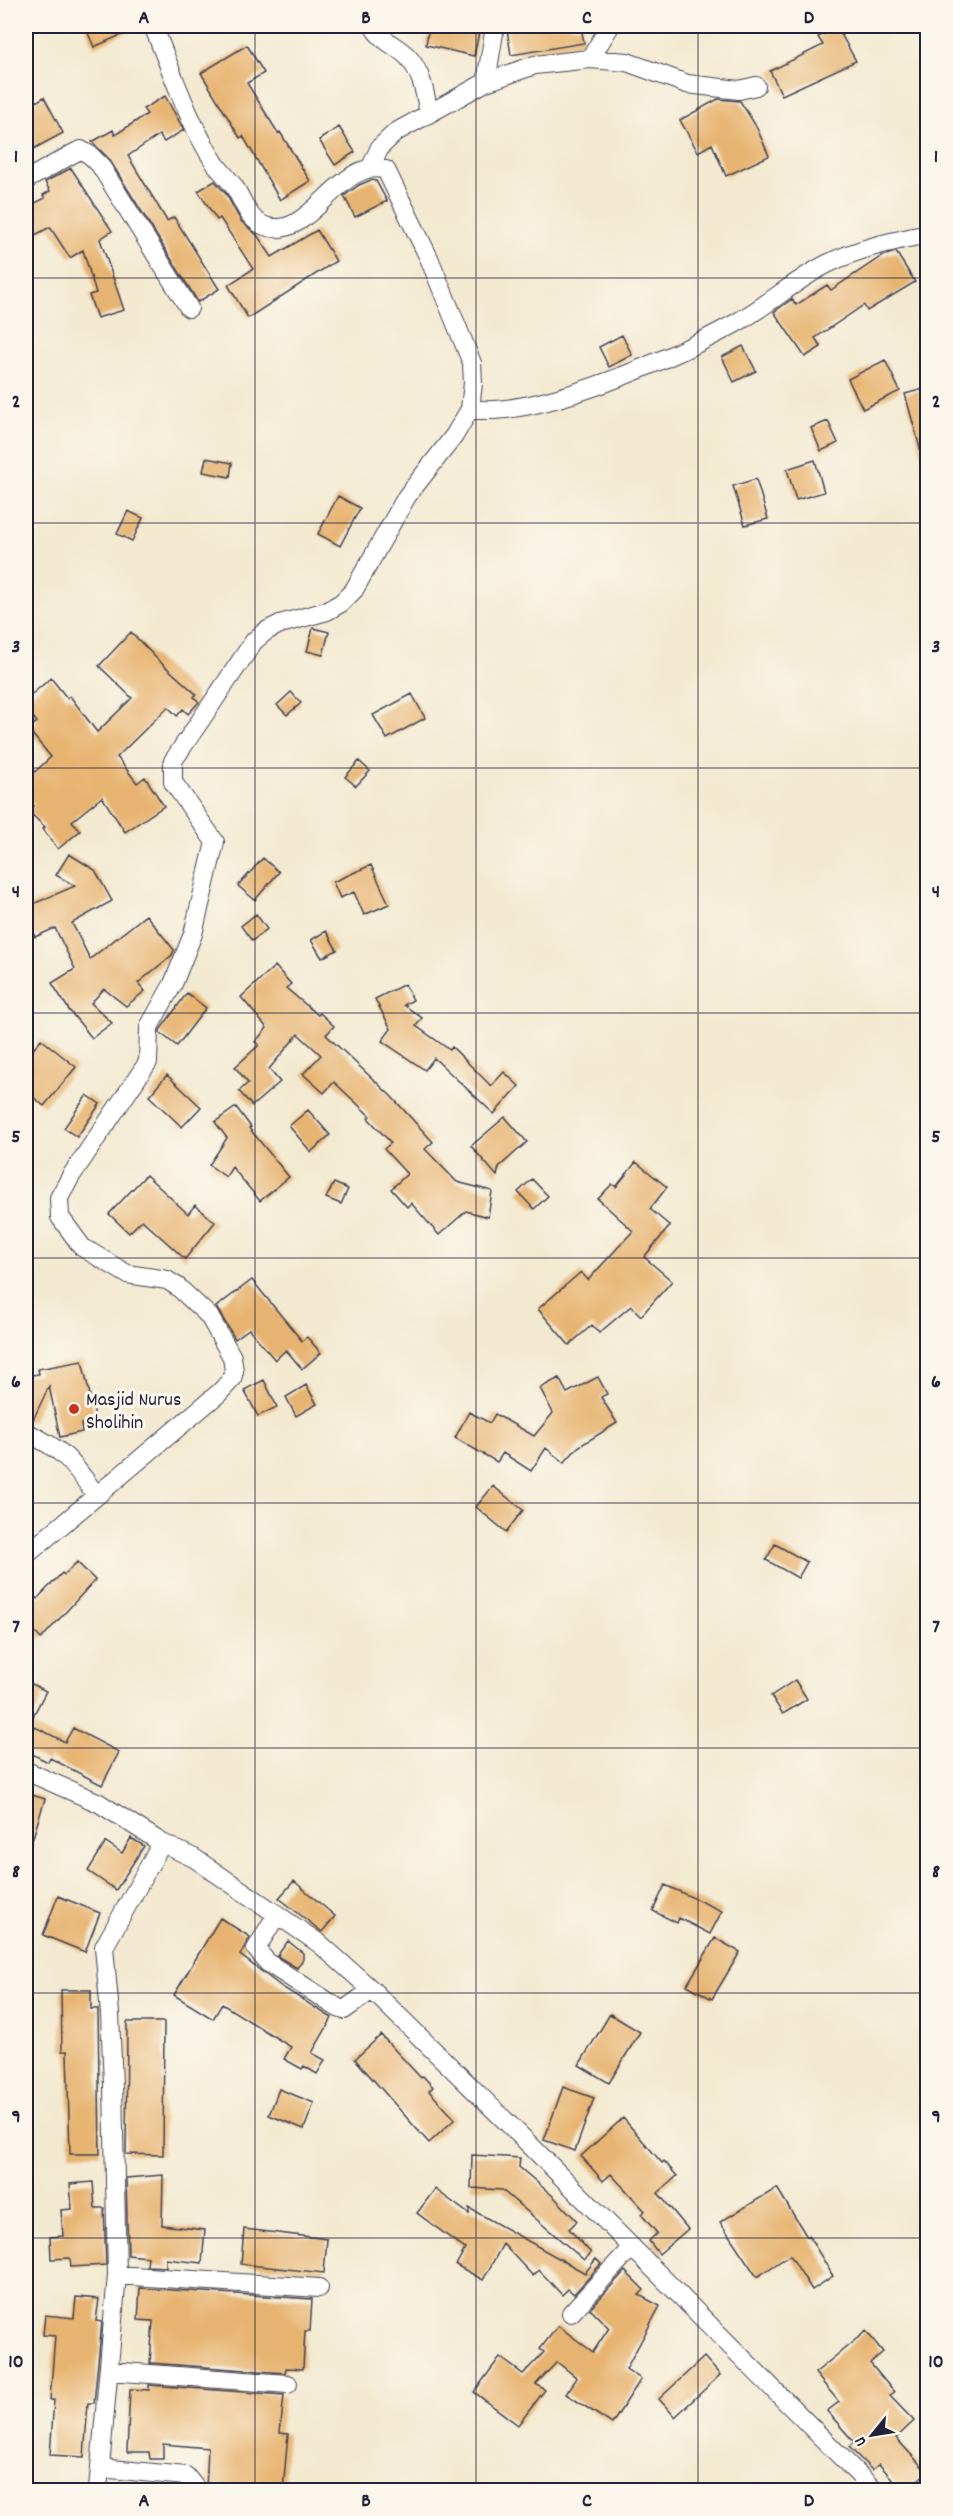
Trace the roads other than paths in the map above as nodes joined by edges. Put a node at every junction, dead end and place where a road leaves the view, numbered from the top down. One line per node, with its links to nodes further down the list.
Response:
1 (153, 26): 9 (street)
2 (373, 26): 8 (street)
3 (495, 26): 6 (street)
4 (610, 26): 5 (street)
5 (590, 59): 6 (street); 7 (street)
6 (486, 82): 8 (street)
7 (756, 86)
8 (429, 114): 9 (street)
9 (371, 167): 13 (street)
10 (26, 180): 12 (street)
11 (927, 234): 13 (street)
12 (189, 308)
13 (470, 408): 15 (street)
14 (26, 1432): 15 (street)
15 (96, 1495): 16 (street)
16 (26, 1555)
17 (26, 1771): 18 (street)
18 (162, 1843): 19 (street); 22 (street)
19 (277, 1914): 20 (street); 20 (street)
20 (372, 1990): 21 (street)
21 (632, 2247): 24 (street); 30 (street)
22 (117, 2275): 23 (street); 25 (street)
23 (319, 2288)
24 (571, 2313)
25 (109, 2371): 26 (street); 27 (street)
26 (288, 2385)
27 (100, 2468): 28 (street); 29 (street)
28 (98, 2490)
29 (194, 2490)
30 (874, 2490)

